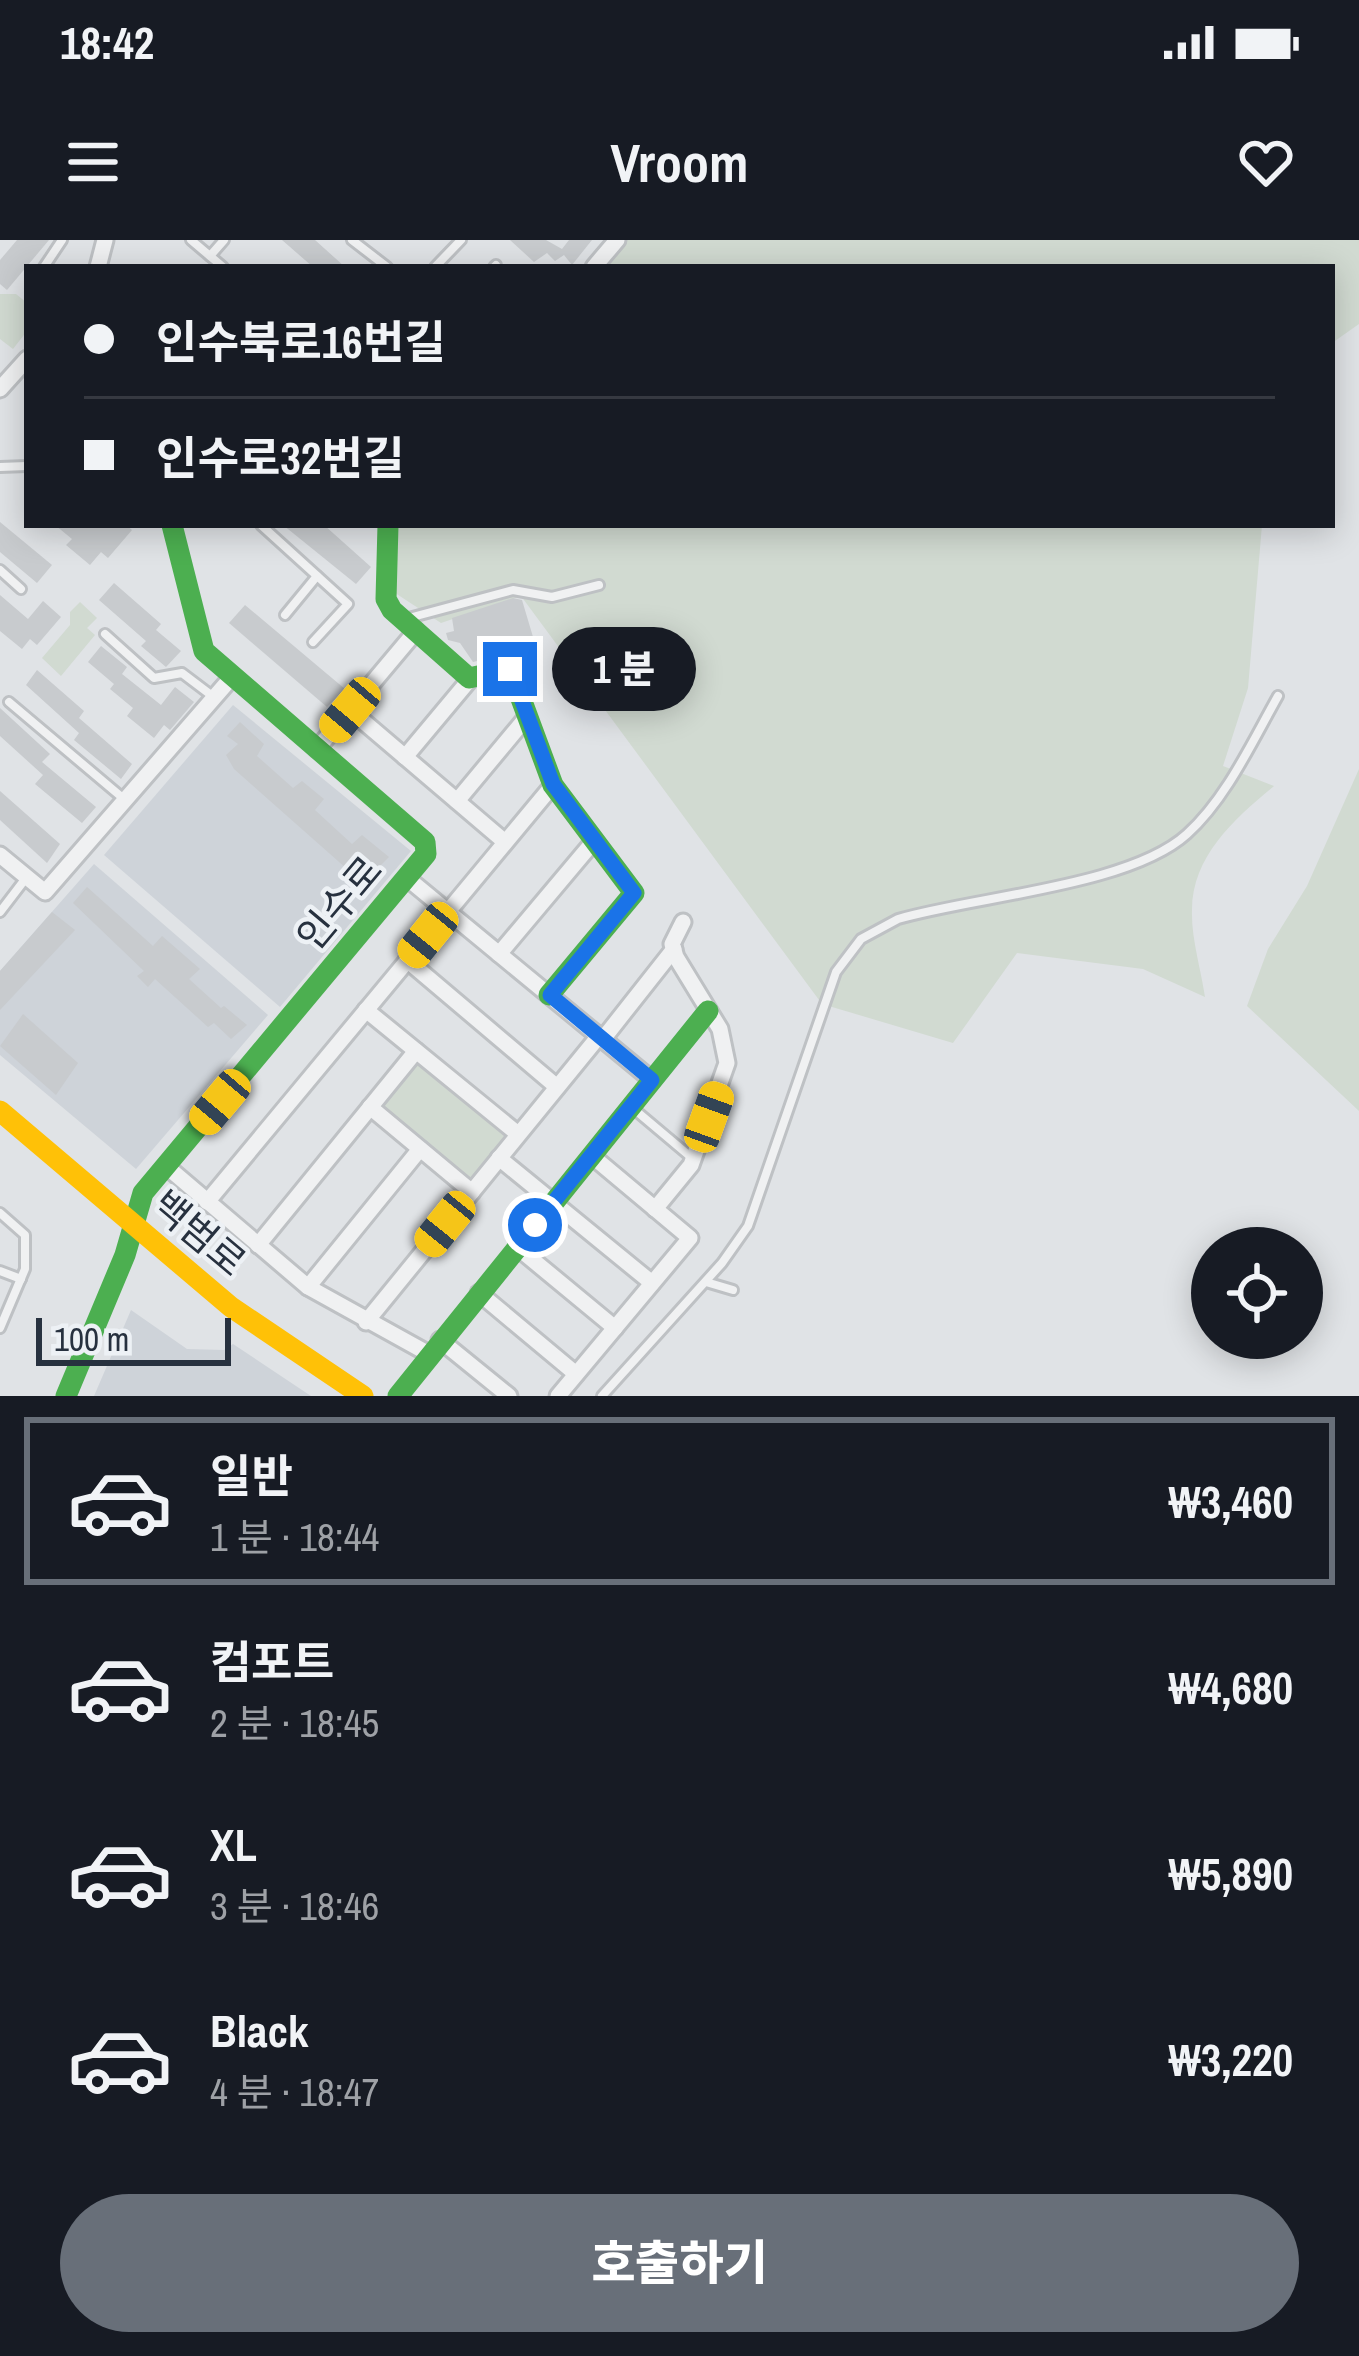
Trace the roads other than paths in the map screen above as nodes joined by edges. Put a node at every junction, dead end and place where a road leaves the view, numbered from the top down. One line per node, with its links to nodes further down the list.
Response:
1 (191, 240): 6 (lane)
2 (224, 240): 6 (lane)
3 (352, 240): 8 (lane)
4 (461, 240): 9 (lane)
5 (617, 240): 10 (street)
6 (210, 256): 7 (lane)
7 (219, 264)
8 (383, 264)
9 (438, 264)
10 (597, 264)
11 (24, 362): 12 (street)
12 (0, 389)
13 (173, 528): 24 (street, 인수로)
14 (265, 528): 17 (lane)
15 (381, 530): 21 (street)
16 (0, 570): 19 (lane)
17 (317, 576): 20 (lane); 23 (lane)
18 (598, 585): 21 (lane)
19 (21, 589)
20 (285, 615)
21 (410, 625): 25 (street); 29 (street)
22 (105, 634): 27 (lane)
23 (313, 642)
24 (232, 677): 27 (street); 31 (street, 인수로)
25 (471, 678): 30 (street); 32 (street)
26 (1278, 696): 73 (lane)
27 (214, 698): 34 (street)
28 (9, 702): 34 (lane)
29 (350, 710): 31 (street); 32 (street)
30 (526, 718): 33 (street); 35 (street)
31 (317, 749): 40 (street, 인수로)
32 (405, 757): 35 (street)
33 (553, 784): 36 (street); 37 (street)
34 (125, 800): 39 (street)
35 (457, 801): 37 (street)
36 (593, 841): 45 (street); 47 (street)
37 (506, 842): 41 (street)
38 (0, 855): 39 (street)
39 (27, 877): 42 (lane)
40 (407, 878): 41 (street); 62 (street, 인수로)
41 (448, 911): 45 (street); 46 (street)
42 (0, 912)
43 (683, 922): 44 (street)
44 (674, 949): 49 (street); 50 (street)
45 (500, 954): 47 (street)
46 (407, 960): 48 (street); 53 (street)
47 (550, 995): 50 (street)
48 (366, 1010): 51 (street); 64 (street)
49 (708, 1011): 52 (street); 61 (street)
50 (601, 1038): 52 (street); 53 (street)
51 (416, 1051): 55 (street); 57 (street)
52 (652, 1080): 54 (street)
53 (556, 1088): 57 (street)
54 (631, 1106): 59 (street); 61 (lane)
55 (370, 1107): 58 (street); 69 (street)
56 (0, 1112): 68 (street, 백범로)
57 (518, 1134): 60 (street)
58 (420, 1148): 63 (street); 75 (street)
59 (592, 1156): 65 (street); 66 (street)
60 (499, 1158): 63 (street); 65 (street)
61 (693, 1159): 66 (street)
62 (166, 1166): 64 (street); 68 (street, 인수로)
63 (472, 1192): 78 (street)
64 (207, 1202): 69 (street)
65 (553, 1203): 70 (street); 74 (street)
66 (656, 1209): 74 (street)
67 (0, 1213): 72 (lane)
68 (134, 1228): 83 (street, 인수로); 84 (street, 백범로)
69 (258, 1245): 75 (street)
70 (517, 1247): 77 (street); 80 (street)
71 (0, 1271): 72 (lane)
72 (21, 1280): 79 (lane)
73 (706, 1282): 76 (lane); 88 (lane)
74 (652, 1283): 80 (street)
75 (308, 1287): 78 (street)
76 (733, 1290)
77 (479, 1293): 81 (street); 82 (street)
78 (366, 1322): 81 (street)
79 (0, 1328)
80 (615, 1328): 82 (street)
81 (434, 1347): 85 (street); 86 (street)
82 (576, 1374): 87 (street)
83 (66, 1396)
84 (363, 1396)
85 (398, 1396)
86 (509, 1396)
87 (558, 1396)
88 (602, 1396)

